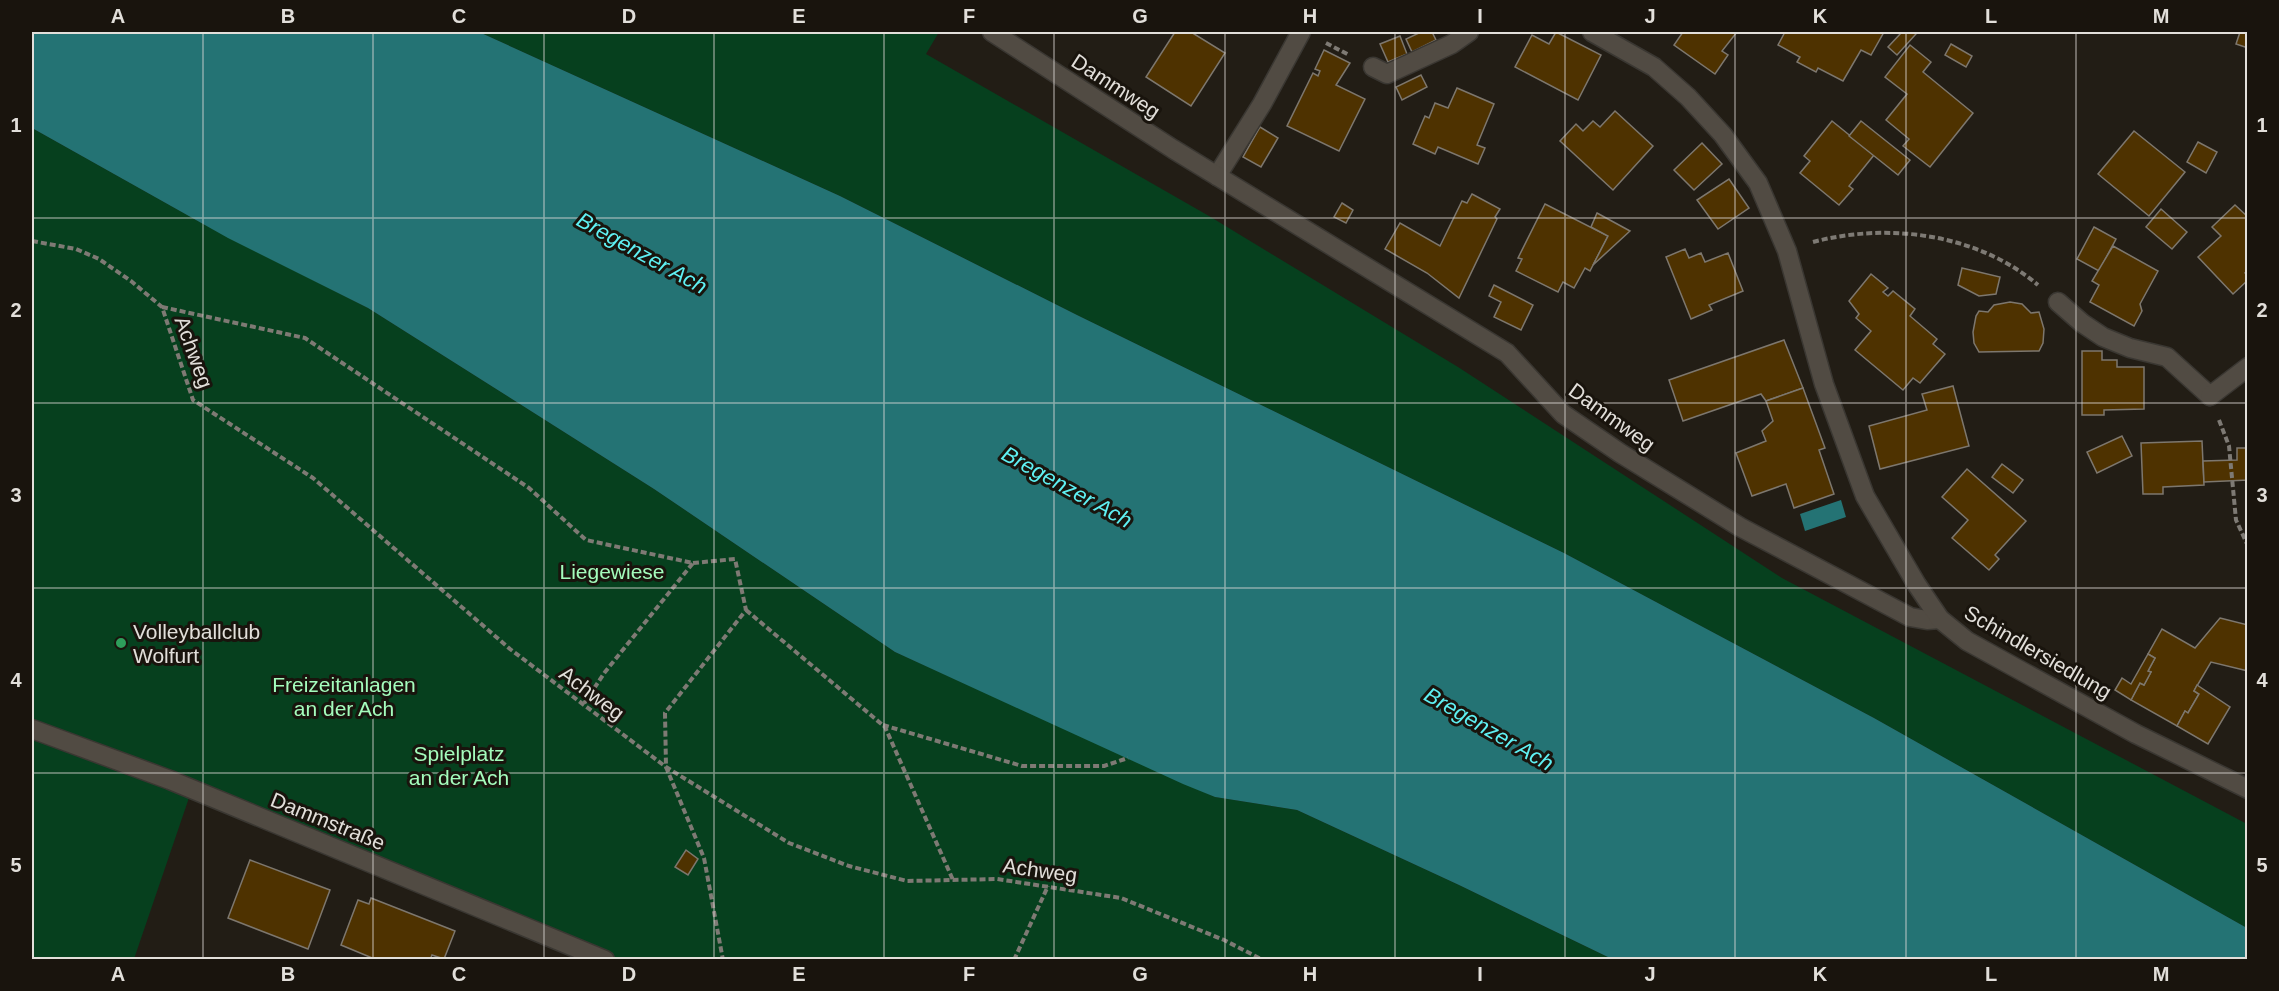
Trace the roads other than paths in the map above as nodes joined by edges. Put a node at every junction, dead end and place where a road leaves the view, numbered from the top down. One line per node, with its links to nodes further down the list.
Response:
1 (992, 32): 6 (street, Dammweg)
2 (1301, 32): 6 (street)
3 (1469, 32): 5 (street)
4 (1592, 32): 9 (street, Schindlersiedlung)
5 (1373, 67)
6 (1217, 176): 9 (street, Dammweg)
7 (2058, 302): 8 (street)
8 (2247, 367)
9 (1940, 619): 11 (street, Schindlersiedlung)
10 (32, 729): 12 (street, Dammstraße)
11 (2247, 789)
12 (605, 960)

